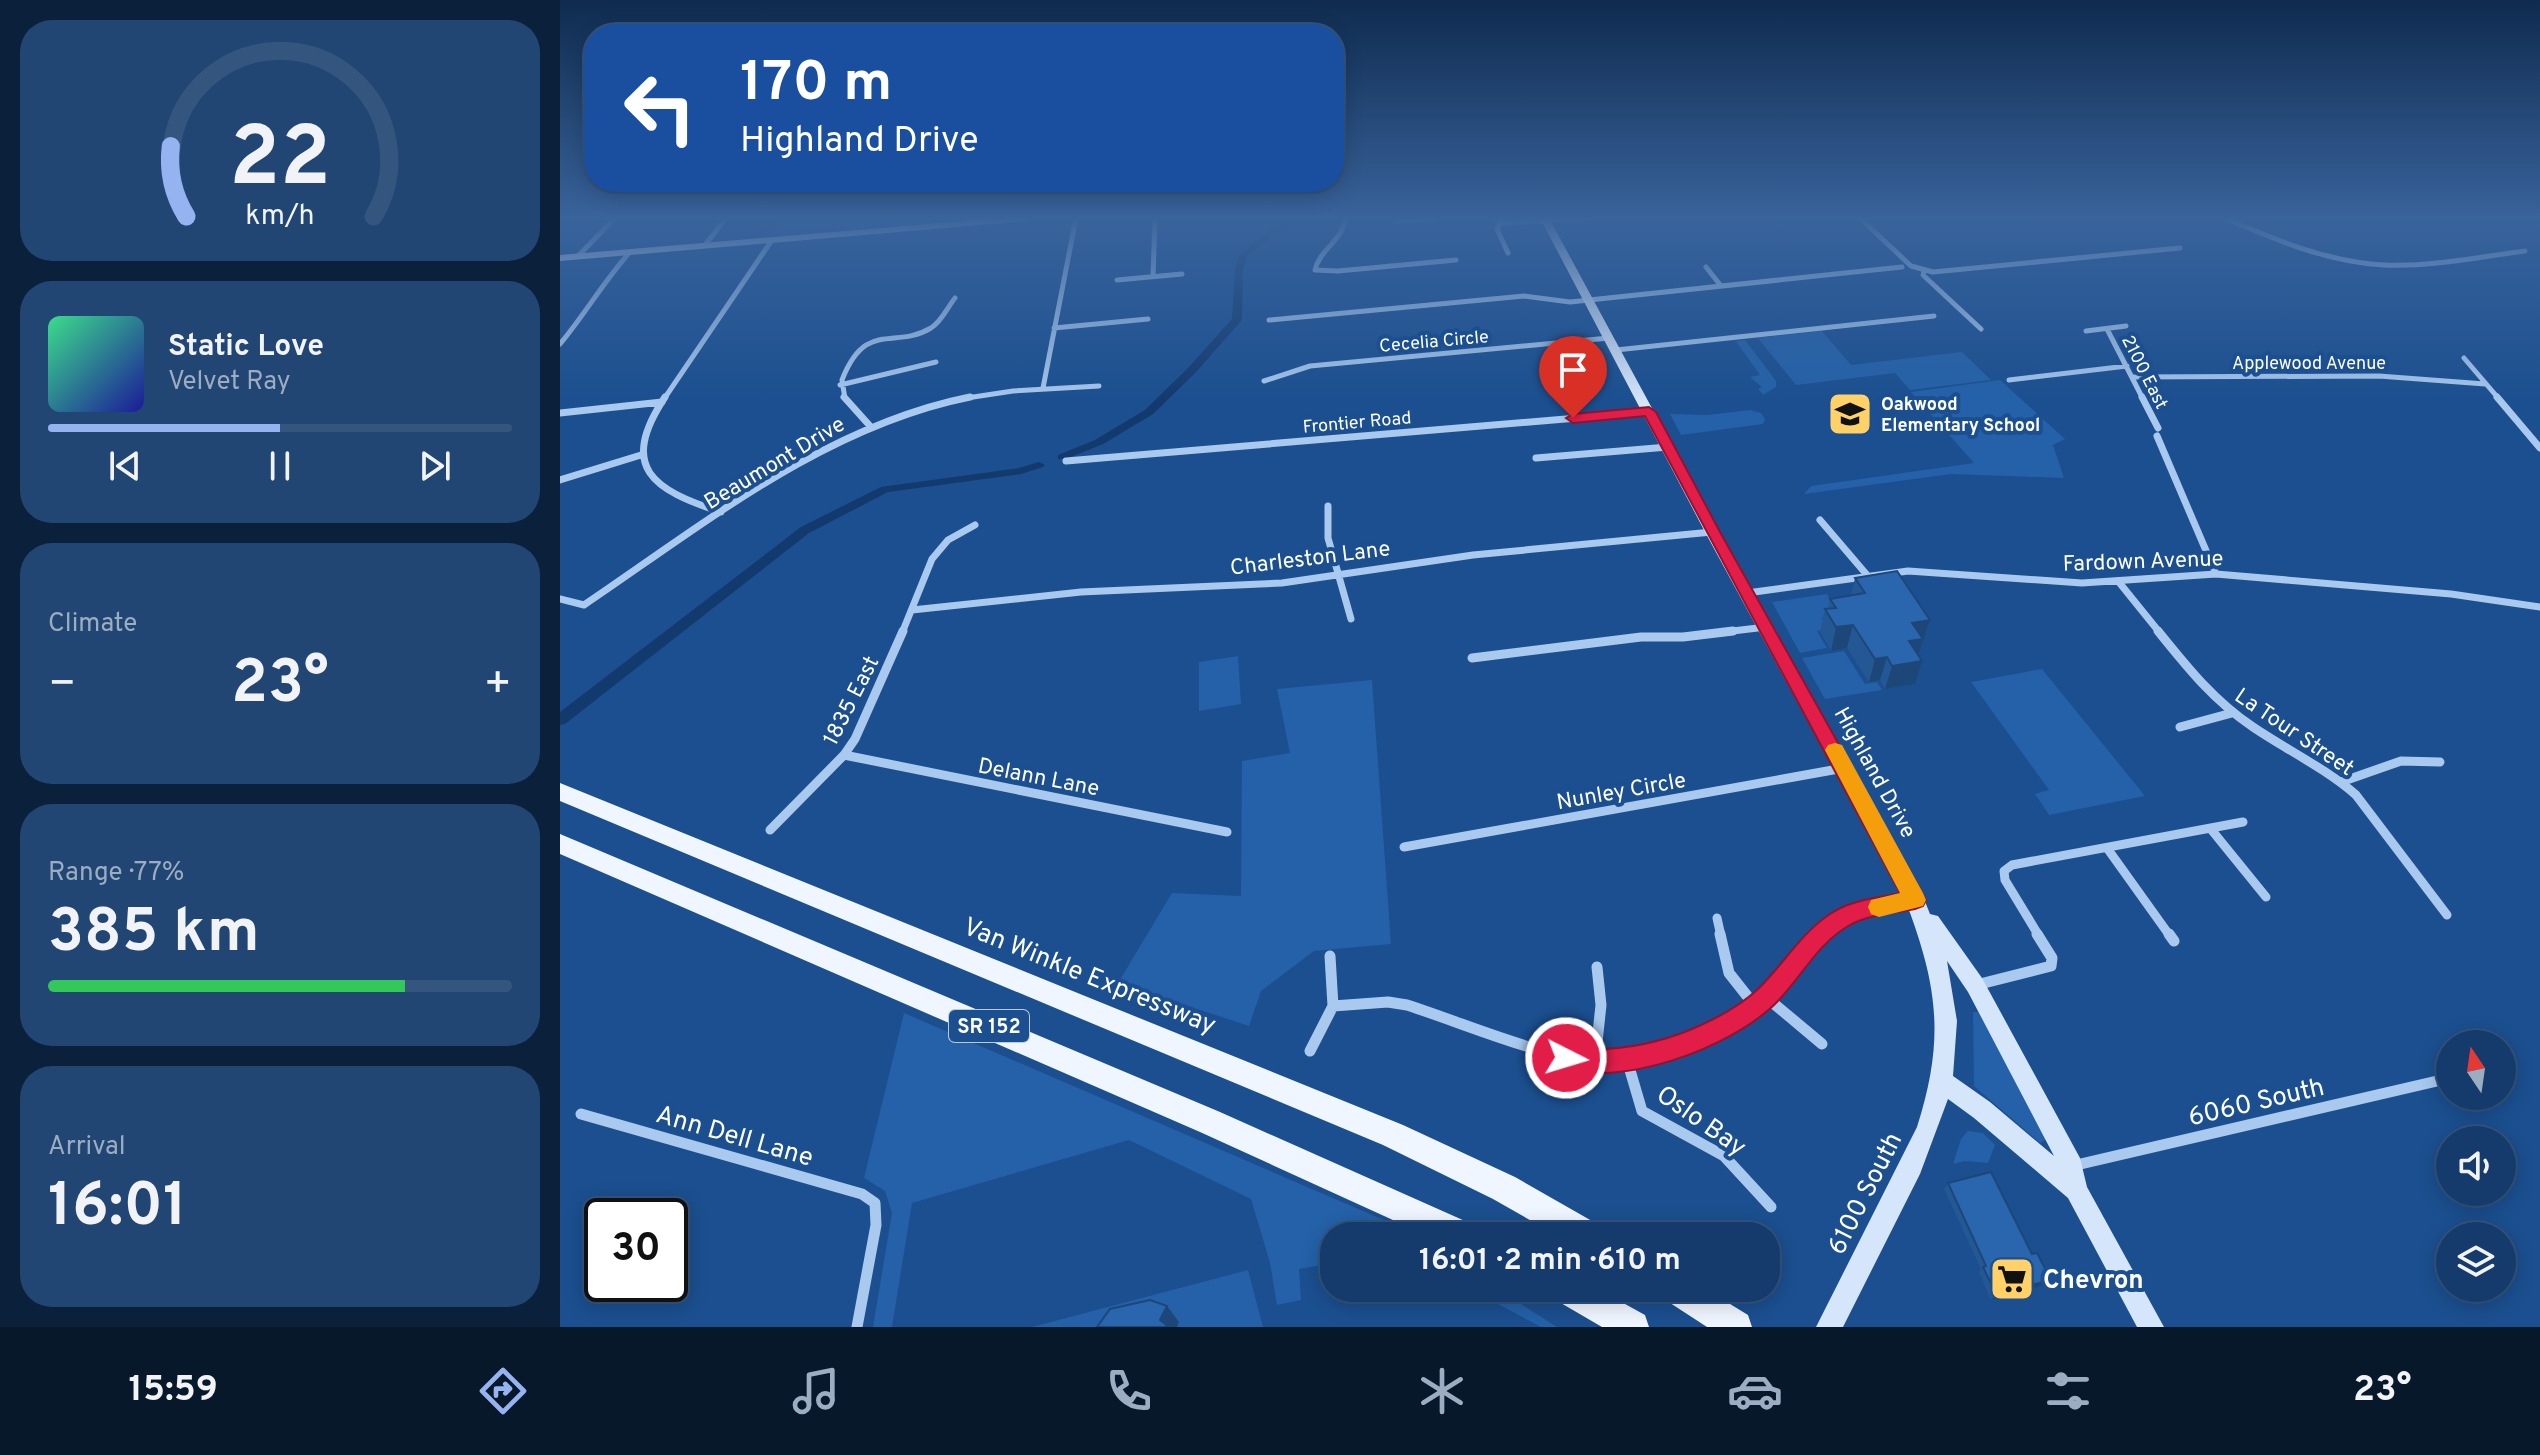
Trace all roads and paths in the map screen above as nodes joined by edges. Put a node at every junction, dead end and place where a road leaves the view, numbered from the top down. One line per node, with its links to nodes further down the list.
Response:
1 (605, 280): 19 (street)
2 (745, 280): 31 (street)
3 (1064, 280): 15 (street)
4 (1577, 280): 10 (main road, Highland Drive)
5 (1716, 280): 8 (street)
6 (1779, 280): 8 (street)
7 (1928, 280): 16 (street)
8 (1721, 286): 10 (street)
9 (955, 298): 28 (street)
10 (1587, 300): 13 (street); 20 (main road, Highland Drive)
11 (1934, 316): 20 (street, Cecelia Circle)
12 (1148, 319): 15 (street)
13 (1269, 320)
14 (2126, 326): 17 (street)
15 (1054, 328): 30 (street)
16 (1981, 329)
17 (2107, 329): 18 (street); 23 (street, 2100 East)
18 (2086, 331)
19 (560, 344)
20 (1612, 344): 26 (street, Cecelia Circle); 32 (main road, Highland Drive)
21 (2464, 358): 27 (street)
22 (936, 362): 28 (street)
23 (2127, 366): 24 (street, 2100 East); 25 (street)
24 (2132, 377): 27 (street, Applewood Avenue); 47 (street, 2100 East)
25 (2009, 380)
26 (1264, 381)
27 (2485, 384): 36 (street)
28 (840, 385): 34 (street)
29 (1099, 386): 30 (street, Beaumont Drive)
30 (1043, 388): 34 (street, Beaumont Drive)
31 (662, 402): 33 (street); 37 (street)
32 (1649, 412): 35 (main road, Highland Drive); 39 (street, Frontier Road)
33 (560, 413)
34 (870, 426): 42 (street, Beaumont Drive)
35 (1668, 447): 38 (street); 45 (main road, Highland Drive)
36 (2540, 448)
37 (641, 455): 40 (street); 42 (street)
38 (1536, 458)
39 (1066, 461)
40 (560, 480)
41 (1328, 506): 46 (street)
42 (721, 512): 51 (street, Beaumont Drive)
43 (1820, 520): 48 (street)
44 (975, 525): 53 (street, 1835 East)
45 (1712, 532): 46 (street, Charleston Lane); 50 (main road, Highland Drive)
46 (1337, 574): 53 (street, Charleston Lane); 54 (street)
47 (2216, 574): 49 (street, Fardown Avenue); 52 (street, Fardown Avenue)
48 (1867, 575): 49 (street, Fardown Avenue); 50 (street, Fardown Avenue)
49 (2118, 581): 57 (street, La Tour Street)
50 (1747, 593): 55 (main road, Highland Drive)
51 (560, 599)
52 (2540, 607)
53 (912, 610): 59 (street, 1835 East)
54 (1351, 619)
55 (1767, 627): 56 (street); 61 (main road, Highland Drive)
56 (1472, 658)
57 (2232, 713): 58 (street); 62 (street, La Tour Street)
58 (2180, 727)
59 (844, 755): 66 (street, 1835 East); 67 (street, Delann Lane)
60 (2440, 762): 62 (street)
61 (1844, 768): 69 (street, Nunley Circle); 72 (main road, Highland Drive)
62 (2341, 782): 73 (street, La Tour Street)
63 (560, 792): 92 (main road, Van Winkle Expressway / SR 152)
64 (2243, 822): 65 (street)
65 (2210, 828): 70 (street); 71 (street)
66 (770, 830)
67 (1227, 832)
68 (560, 844): 91 (main road, SR 152)
69 (1404, 847)
70 (2107, 848): 75 (street); 78 (street)
71 (2266, 897)
72 (1915, 900): 78 (main road); 79 (street); 87 (main road, Highland Drive)
73 (2447, 915)
74 (1717, 918): 81 (street)
75 (2174, 941)
76 (1330, 956): 80 (street)
77 (1597, 967): 85 (street)
78 (1975, 985): 89 (main road)
79 (1766, 997): 81 (street); 82 (street)
80 (1333, 1006): 83 (street); 85 (street)
81 (1755, 1006): 84 (street)
82 (1822, 1044)
83 (1310, 1051)
84 (1627, 1060): 85 (street); 90 (street, Oslo Bay)
85 (1595, 1061)
86 (2436, 1082): 89 (street, 6060 South)
87 (1944, 1083): 89 (main road); 98 (main road, 6100 South)
88 (581, 1114): 95 (street, Ann Dell Lane)
89 (2074, 1178): 99 (main road)
90 (1771, 1207)
91 (1432, 1222)
92 (1564, 1222)
93 (1589, 1302): 96 (main road)
94 (1697, 1302): 97 (main road)
95 (857, 1327)
96 (1633, 1327)
97 (1736, 1327)
98 (1829, 1327)
99 (2151, 1327)

